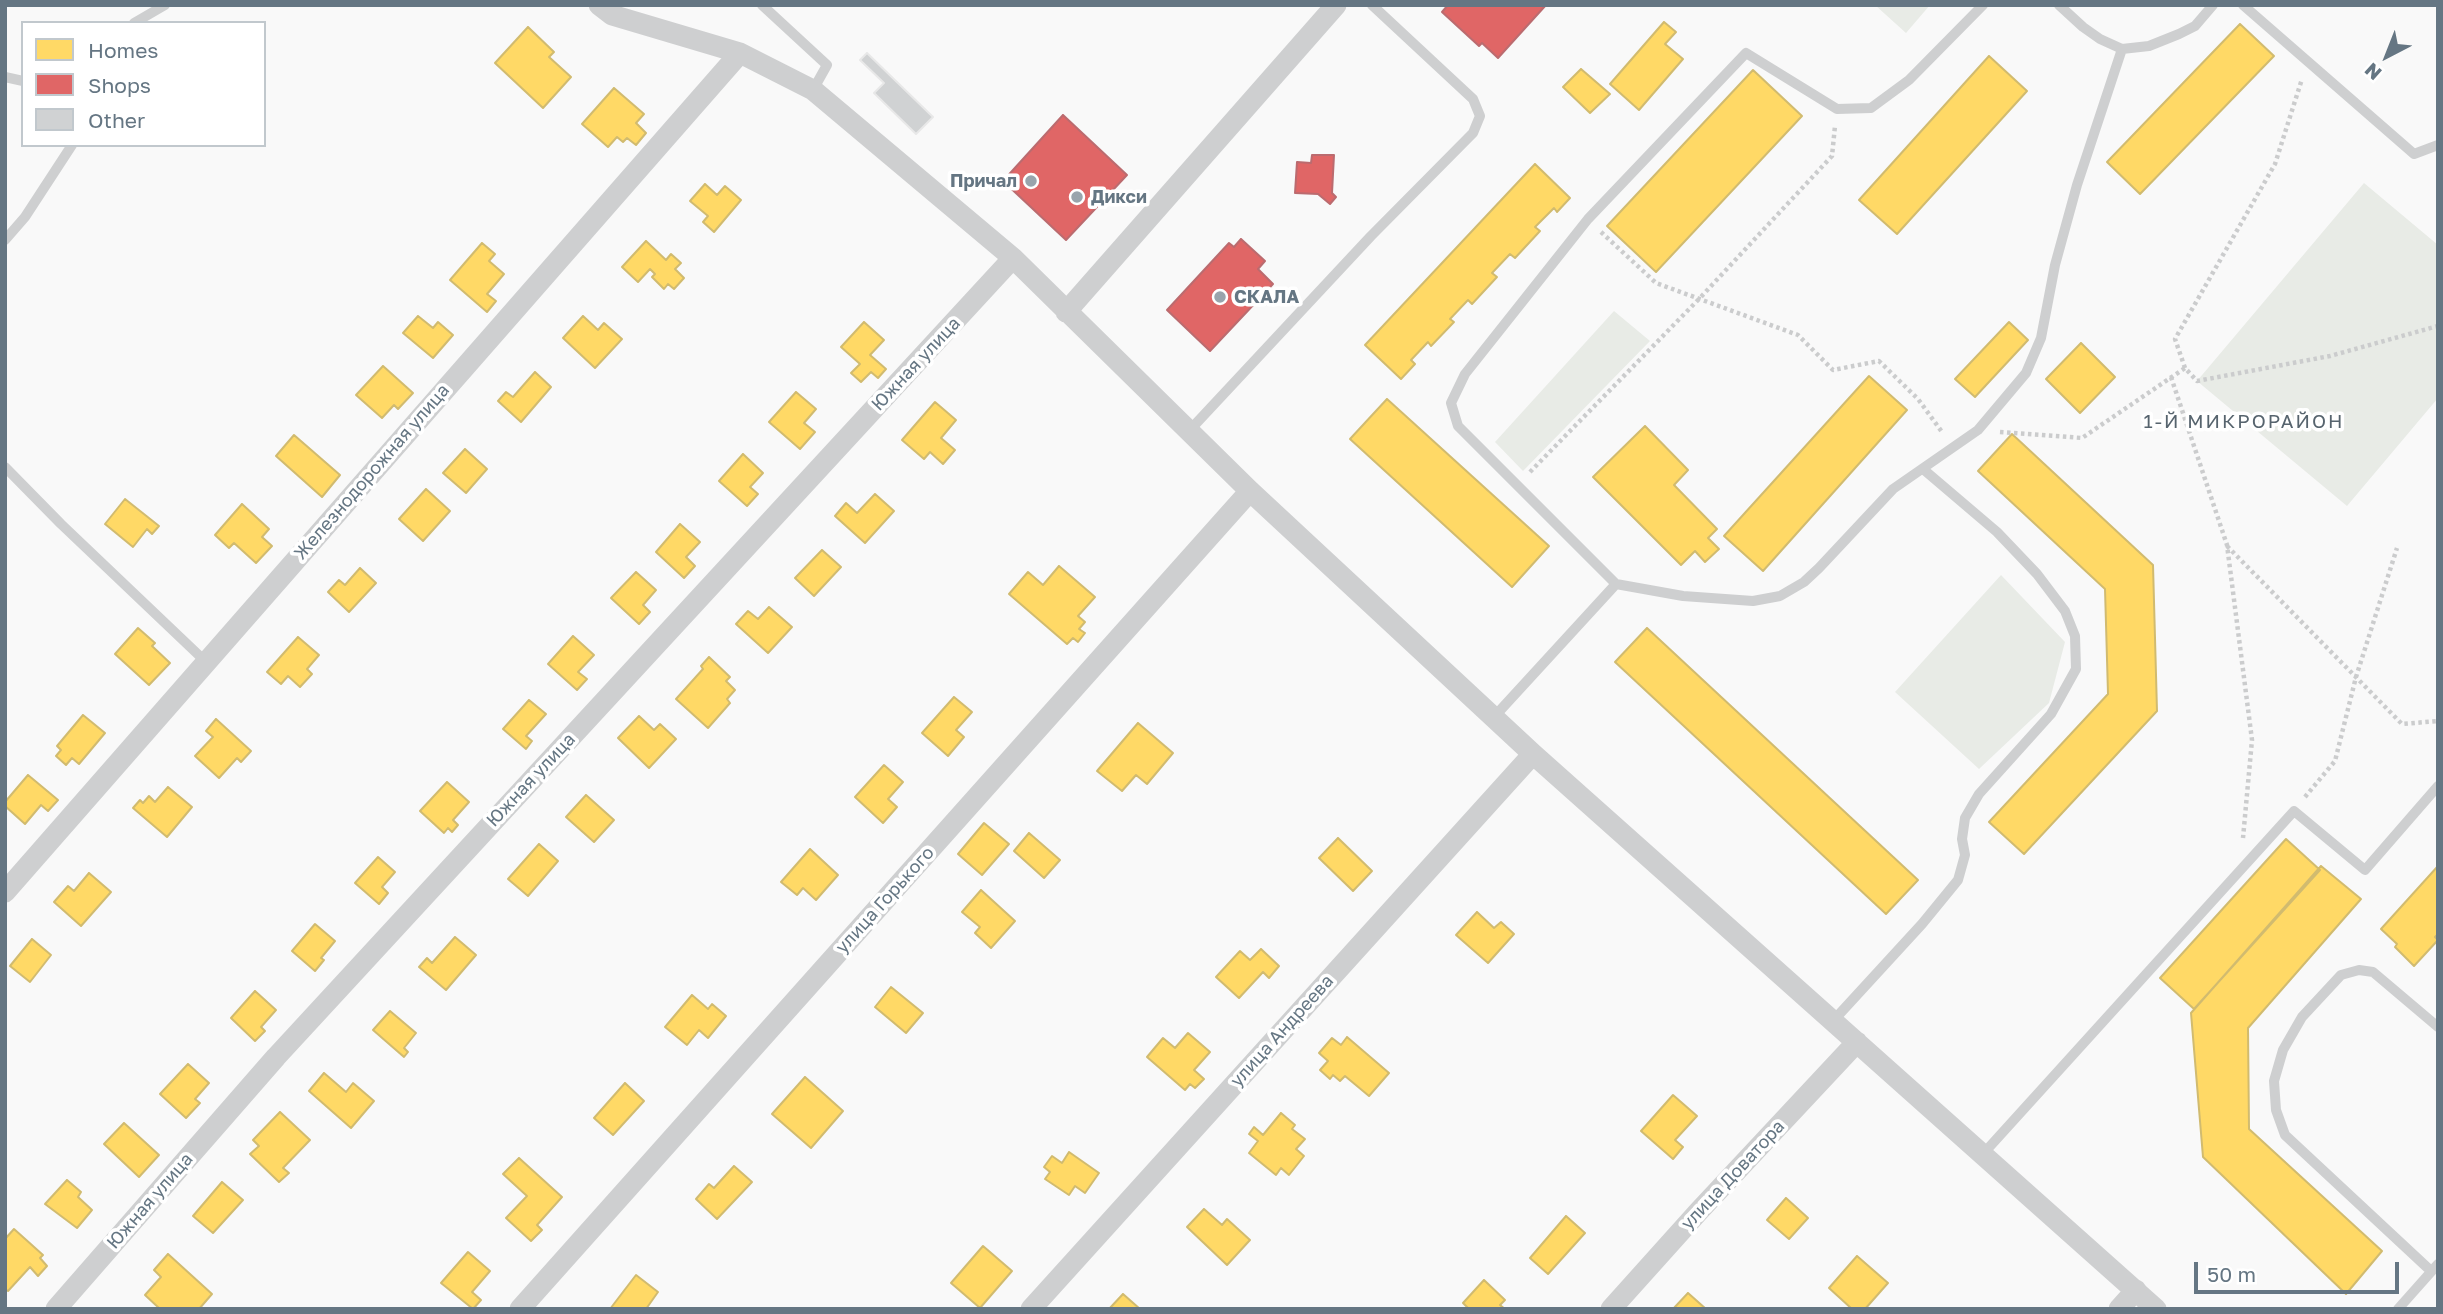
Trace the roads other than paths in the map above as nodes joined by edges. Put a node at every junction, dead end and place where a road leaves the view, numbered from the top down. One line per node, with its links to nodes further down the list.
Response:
1 (165, 5): 10 (lane)
2 (599, 5): 12 (street)
3 (762, 5): 13 (lane)
4 (1336, 5): 18 (street)
5 (1372, 5): 19 (lane)
6 (1983, 5): 23 (lane)
7 (2059, 5): 11 (lane)
8 (2213, 5): 11 (lane)
9 (2244, 5): 14 (lane)
10 (137, 21)
11 (2122, 49): 21 (lane)
12 (740, 53): 13 (street); 24 (street, Железнодорожная улица)
13 (813, 90): 17 (street)
14 (2438, 145)
15 (71, 147): 16 (lane)
16 (5, 240)
17 (1013, 258): 18 (street); 36 (street, Южная улица)
18 (1066, 312): 19 (street)
19 (1189, 431): 22 (street)
20 (5, 467): 24 (lane)
21 (1923, 469): 23 (lane); 30 (lane)
22 (1250, 491): 25 (street); 37 (street, улица Горького)
23 (1616, 584): 25 (lane)
24 (206, 662): 28 (street, Железнодорожная улица)
25 (1494, 717): 26 (street)
26 (1533, 754): 30 (street); 38 (street, улица Андреева)
27 (2438, 786): 33 (lane)
28 (5, 892)
29 (2438, 1010): 31 (lane)
30 (1833, 1021): 32 (street)
31 (2434, 1023): 34 (lane)
32 (1857, 1042): 33 (street); 39 (street, улица Доватора)
33 (1983, 1154): 35 (street)
34 (2435, 1267): 42 (lane)
35 (2136, 1290): 40 (street); 41 (street)
36 (56, 1309)
37 (520, 1309)
38 (1031, 1309)
39 (1611, 1309)
40 (2119, 1309)
41 (2156, 1309)
42 (2399, 1309)

